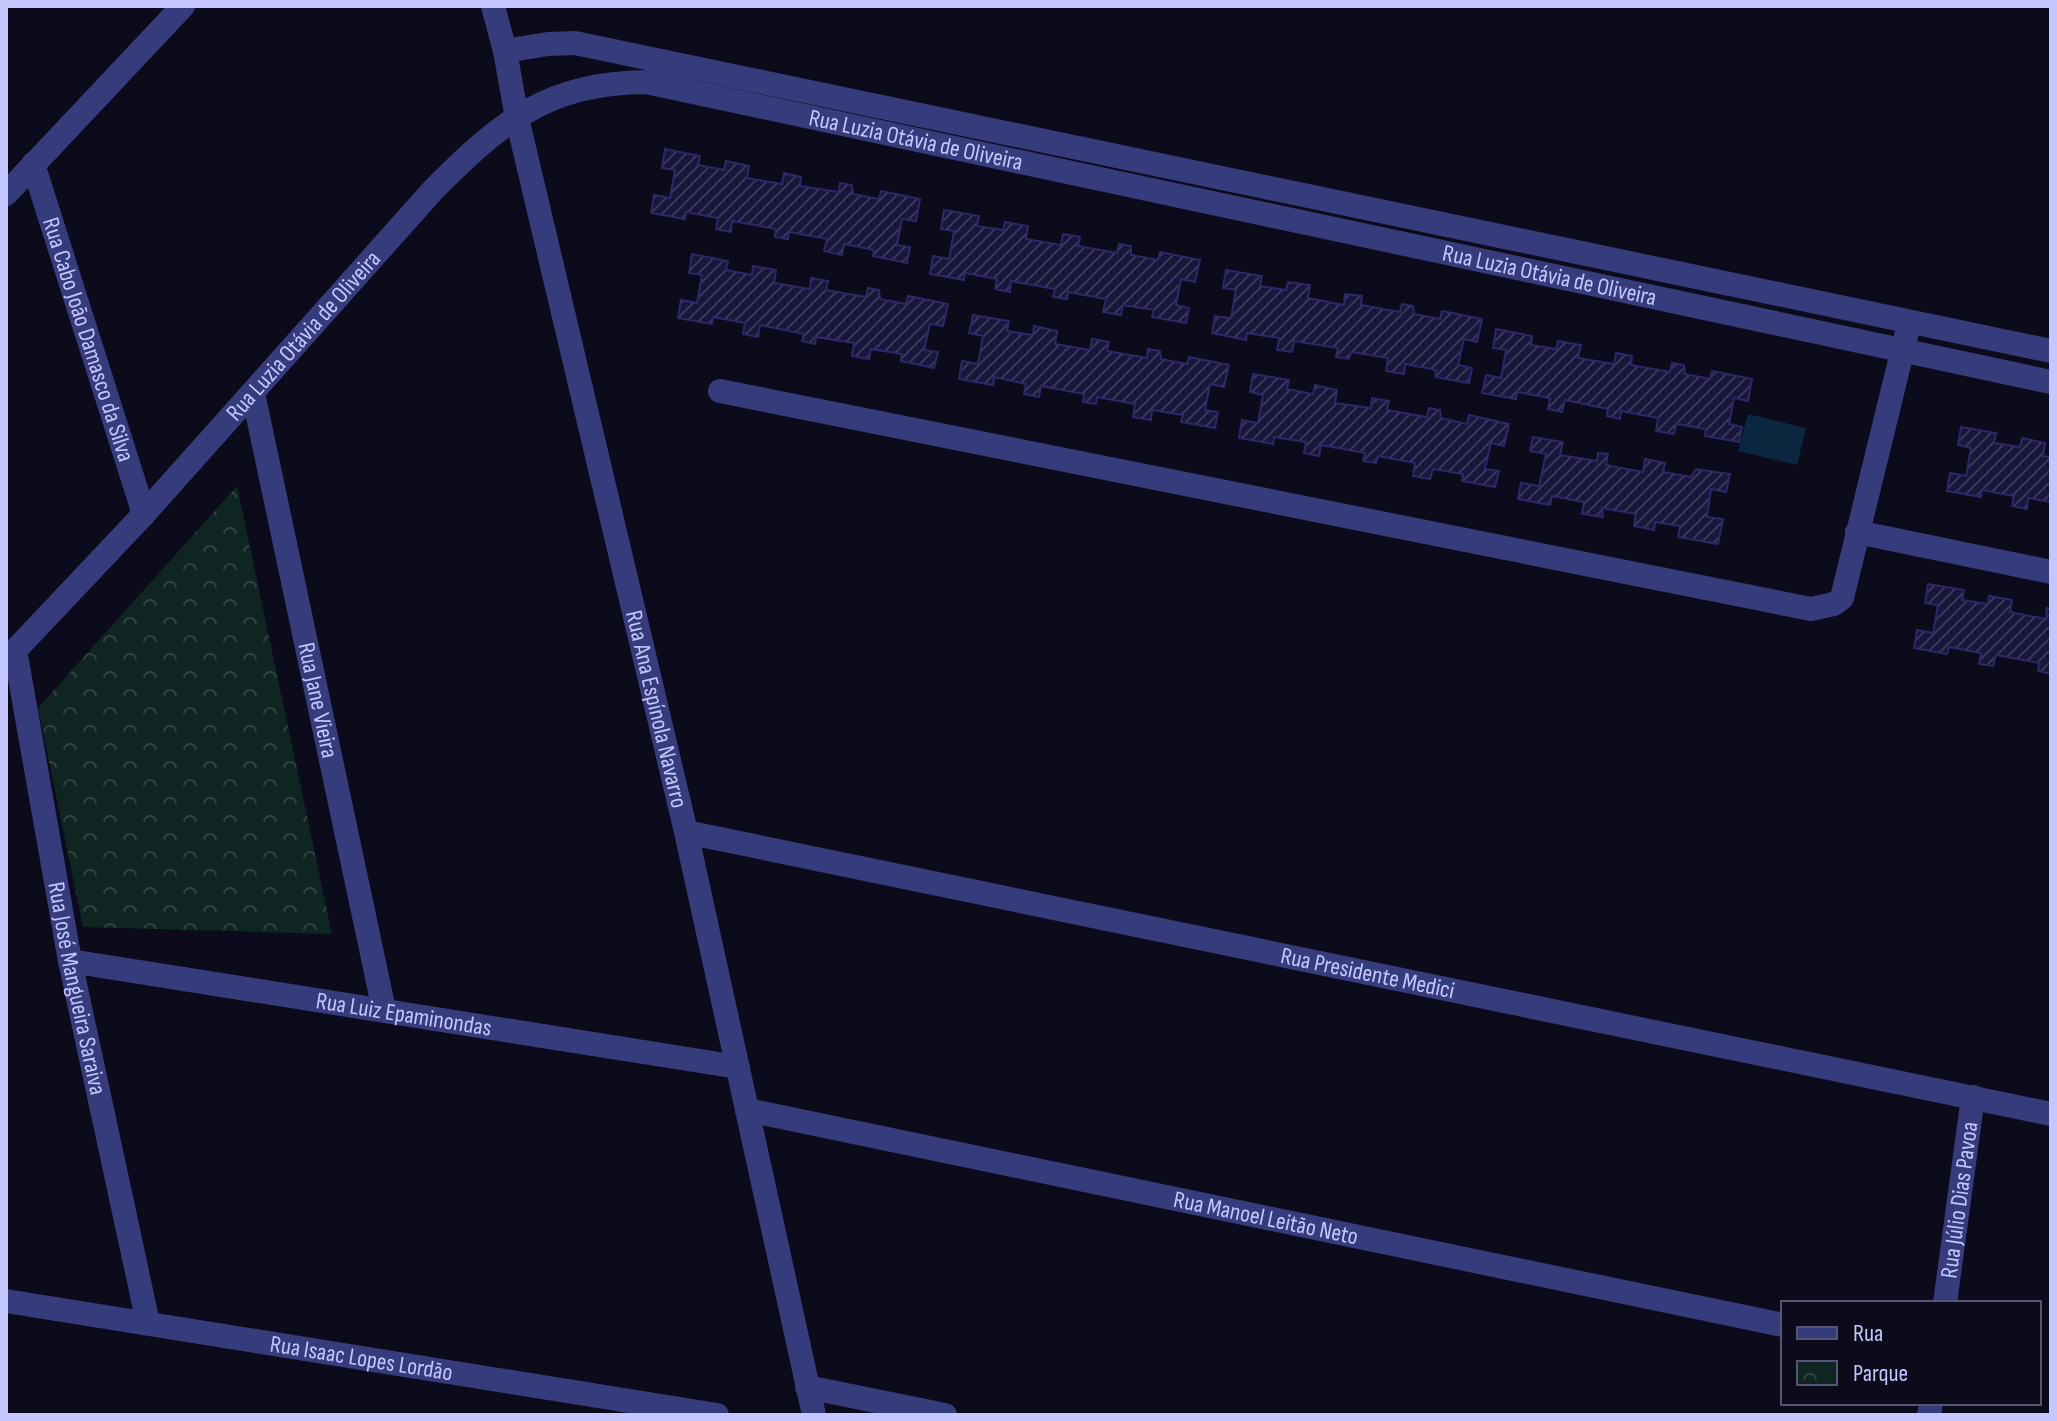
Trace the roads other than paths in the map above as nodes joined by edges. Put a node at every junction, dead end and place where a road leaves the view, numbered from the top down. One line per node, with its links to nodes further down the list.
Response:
1 (183, 6): 5 (street)
2 (493, 6): 3 (street, Rua Ana Espínola Navarro)
3 (505, 51): 4 (street, Rua Ana Espínola Navarro); 7 (street, Rua Luzia Otávia de Oliveira)
4 (517, 118): 8 (street, Rua Luzia Otávia de Oliveira); 12 (street, Rua Luzia Otávia de Oliveira); 17 (street, Rua Ana Espínola Navarro)
5 (33, 164): 6 (street); 13 (street, Rua Cabo João Damasco da Silva)
6 (6, 194)
7 (1909, 322): 8 (street); 9 (street, Rua Luzia Otávia de Oliveira)
8 (1903, 348): 10 (street, Rua Luzia Otávia de Oliveira); 14 (street)
9 (2051, 351)
10 (2051, 382)
11 (720, 391): 14 (street)
12 (253, 393): 13 (street, Rua Luzia Otávia de Oliveira); 19 (street, Rua Jane Vieira)
13 (144, 514): 16 (street, Rua Luzia Otávia de Oliveira)
14 (1857, 532): 15 (street)
15 (2051, 572)
16 (10, 655): 18 (street, Rua José Mangueira Saraiva)
17 (686, 832): 20 (street, Rua Ana Espínola Navarro); 21 (street, Rua Presidente Medici)
18 (70, 961): 19 (street, Rua Luiz Epaminondas); 26 (street, Rua José Mangueira Saraiva)
19 (384, 1010): 20 (street, Rua Luiz Epaminondas)
20 (738, 1067): 22 (street, Rua Ana Espínola Navarro)
21 (1973, 1097): 23 (street, Rua Presidente Medici); 25 (street, Rua Júlio Dias Pavoa)
22 (747, 1110): 27 (street, Rua Manoel Leitão Neto); 28 (street, Rua Ana Espínola Navarro)
23 (2051, 1114)
24 (6, 1301): 26 (street, Rua Isaac Lopes Lordão)
25 (1945, 1301)
26 (148, 1323): 29 (street, Rua Isaac Lopes Lordão)
27 (1781, 1325)
28 (807, 1387): 30 (street, Rua Ana Espínola Navarro); 31 (street)
29 (717, 1415)
30 (814, 1415)
31 (945, 1415)

